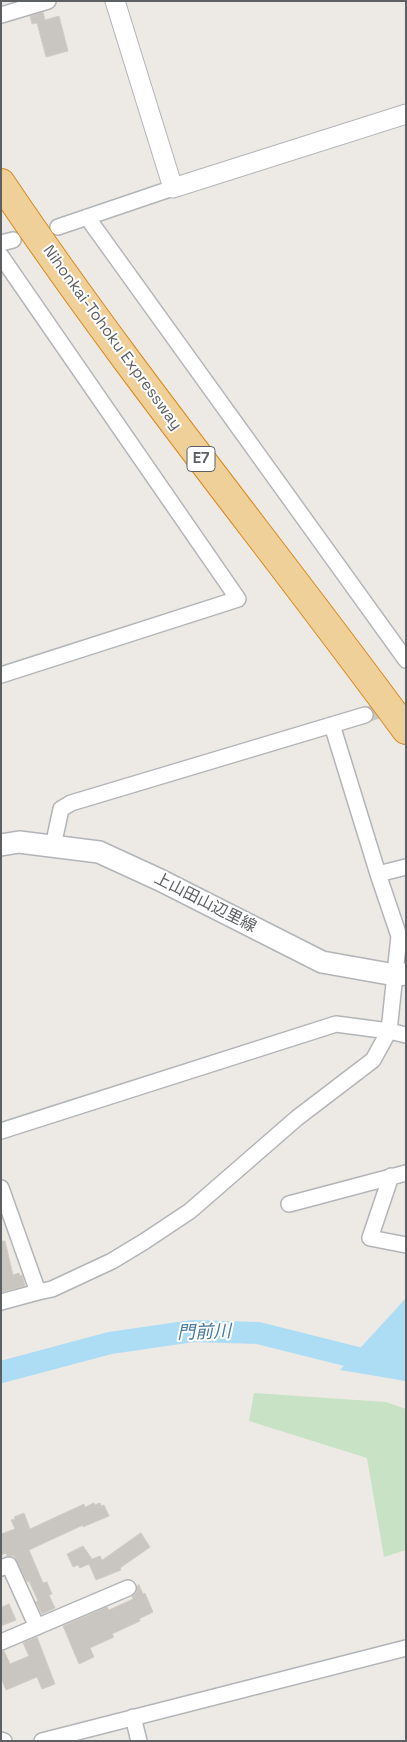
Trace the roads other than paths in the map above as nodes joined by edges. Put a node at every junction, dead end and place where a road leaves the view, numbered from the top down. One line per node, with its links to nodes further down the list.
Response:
1 (48, 1): 3 (street)
2 (115, 1): 6 (street)
3 (1, 15)
4 (406, 114): 6 (street)
5 (1, 183): 14 (highway, Nihonkai-Tohoku Expressway / E7)
6 (173, 188): 7 (street)
7 (87, 217): 8 (street); 10 (street)
8 (58, 227)
9 (1, 256): 11 (street)
10 (406, 660)
11 (1, 675)
12 (365, 715): 13 (street)
13 (332, 725): 16 (street); 18 (street)
14 (406, 730)
15 (1, 845): 16 (main road, 上山田山辺里線)
16 (53, 846): 19 (main road, 上山田山辺里線)
17 (406, 867): 18 (street)
18 (378, 874): 19 (street)
19 (400, 975): 20 (street)
20 (389, 1031): 21 (street); 22 (street); 27 (street)
21 (406, 1035)
22 (1, 1131)
23 (399, 1175): 25 (street); 26 (street)
24 (1, 1188): 27 (street)
25 (289, 1204)
26 (406, 1245)
27 (38, 1292): 28 (street)
28 (1, 1302)
29 (1, 1568): 31 (street)
30 (128, 1588): 31 (street)
31 (38, 1627): 32 (street)
32 (1, 1642)
33 (406, 1648): 34 (street)
34 (133, 1718): 35 (street); 36 (street)
35 (42, 1741)
36 (139, 1741)

